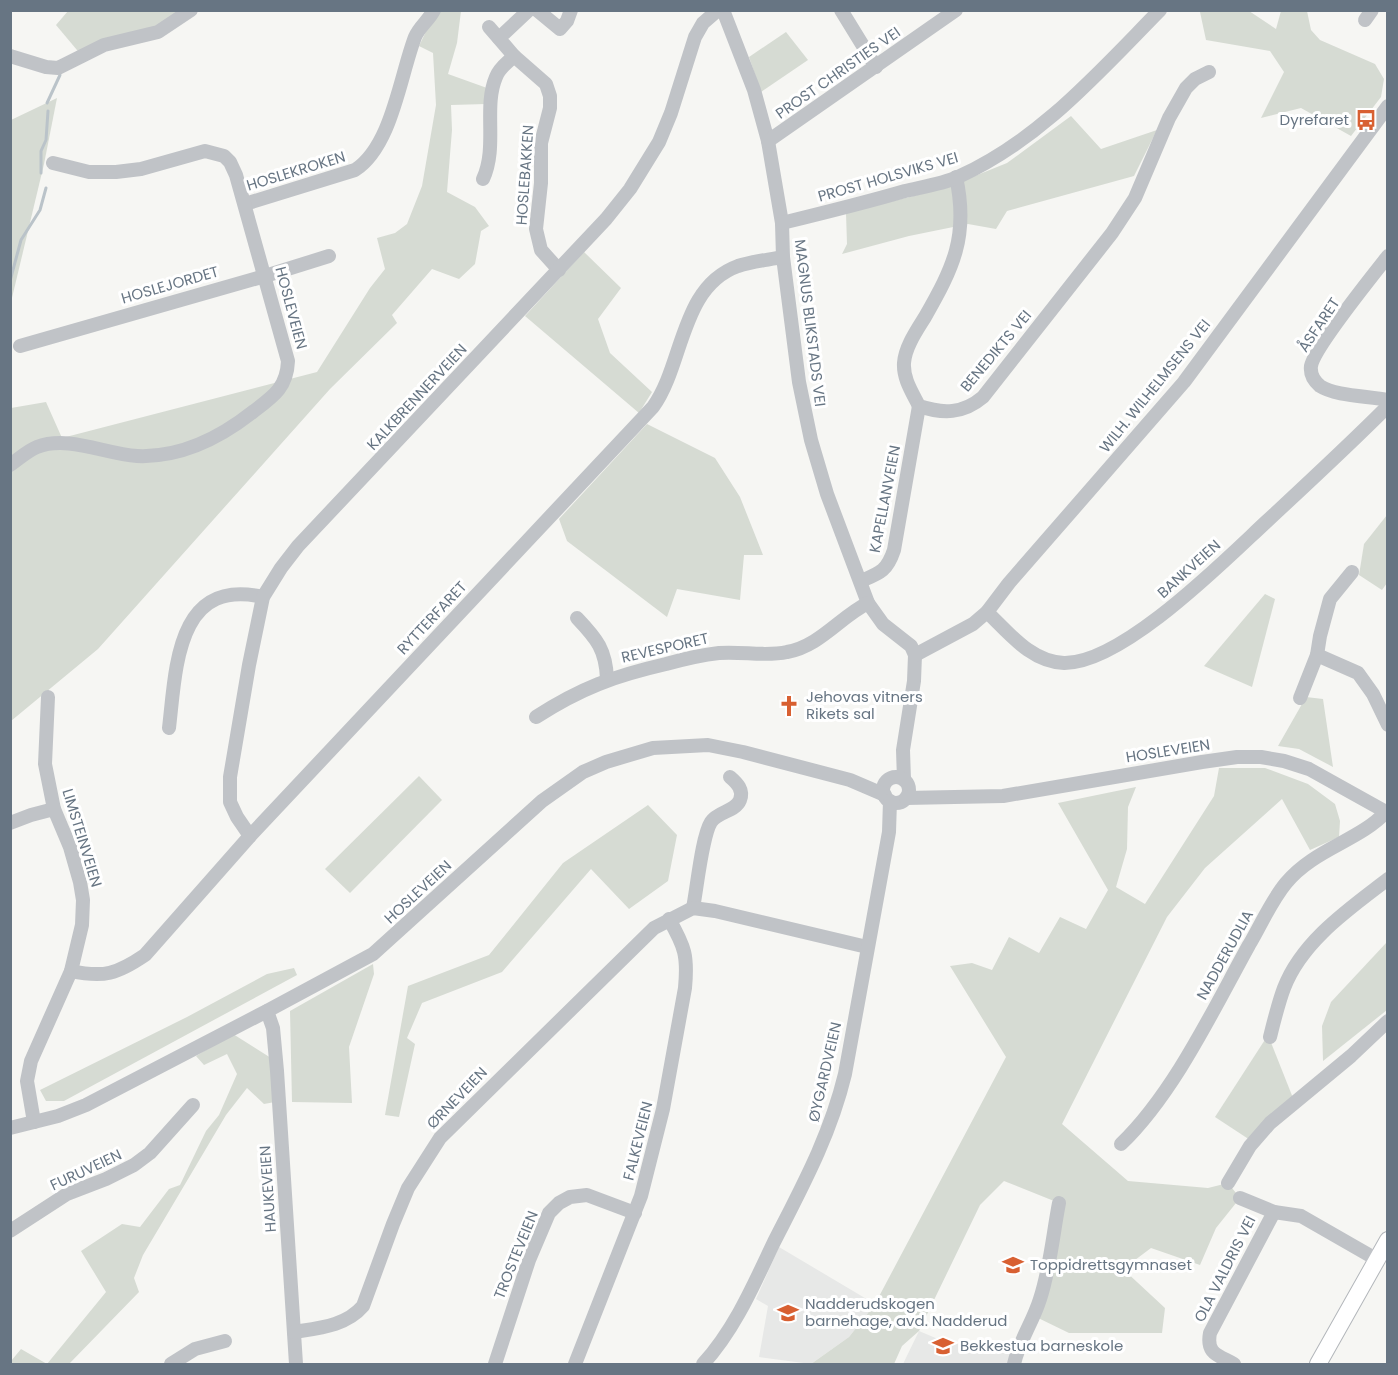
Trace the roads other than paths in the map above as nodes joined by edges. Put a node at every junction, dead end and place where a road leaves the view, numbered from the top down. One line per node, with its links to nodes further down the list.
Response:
1 (191, 10): 13 (street)
2 (434, 10): 22 (street, HOSLEKROKEN)
3 (529, 10): 12 (street)
4 (537, 10): 5 (street)
5 (571, 10)
6 (718, 10): 27 (street, KALKBRENNERVEIEN)
7 (723, 10): 18 (street, MAGNUS BLIKSTADS VEI)
8 (841, 10): 15 (street)
9 (956, 10): 15 (street, PROST CHRISTIES VEI)
10 (1160, 10): 20 (street, PROST HOLSVIKS VEI)
11 (489, 27): 12 (street, HOSLEBAKKEN)
12 (499, 38): 14 (street, HOSLEBAKKEN)
13 (10, 56)
14 (514, 56): 21 (street); 27 (street, HOSLEBAKKEN)
15 (876, 67): 18 (street, PROST CHRISTIES VEI)
16 (1209, 72): 31 (street, BENEDIKTS VEI)
17 (1388, 106): 38 (street, WILH. WILHELMSENS VEI)
18 (768, 141): 23 (street, MAGNUS BLIKSTADS VEI)
19 (53, 163): 22 (street, HOSLEVEIEN)
20 (956, 177): 23 (street, PROST HOLSVIKS VEI); 31 (street)
21 (483, 179)
22 (245, 204): 28 (street, HOSLEVEIEN)
23 (782, 223): 26 (street, MAGNUS BLIKSTADS VEI)
24 (329, 256): 28 (street, HOSLEJORDET)
25 (1388, 256): 30 (street, ÅSFARET)
26 (783, 257): 35 (street, MAGNUS BLIKSTADS VEI); 53 (street, RYTTERFARET)
27 (559, 270): 36 (street, KALKBRENNERVEIEN)
28 (265, 276): 29 (street, HOSLEJORDET); 33 (street, HOSLEVEIEN)
29 (20, 346)
30 (1388, 400)
31 (919, 406): 35 (street, KAPELLANVEIEN)
32 (1388, 406): 38 (street, BANKVEIEN)
33 (10, 465)
34 (1352, 572): 41 (street)
35 (861, 581): 37 (street, MAGNUS BLIKSTADS VEI)
36 (264, 597): 47 (street); 53 (street, KALKBRENNERVEIEN)
37 (868, 603): 40 (street, MAGNUS BLIKSTADS VEI); 42 (street, REVESPORET)
38 (987, 612): 40 (street, WILH. WILHELMSENS VEI)
39 (577, 618): 42 (street)
40 (913, 650): 49 (street, ØYGARDVEIEN)
41 (1317, 655): 44 (street); 46 (street)
42 (607, 679): 45 (street, REVESPORET)
43 (48, 697): 50 (street, LIMSTEINVEIEN)
44 (1300, 698)
45 (536, 717)
46 (1388, 725)
47 (169, 728)
48 (730, 777): 55 (street)
49 (897, 790): 51 (street, HOSLEVEIEN); 57 (street, ØYGARDVEIEN); 59 (street, HOSLEVEIEN)
50 (54, 809): 52 (street); 58 (street, LIMSTEINVEIEN)
51 (1387, 812): 65 (street, NADDERUDLIA)
52 (10, 823)
53 (250, 836): 58 (street, RYTTERFARET)
54 (1388, 879): 61 (street)
55 (693, 908): 56 (street, ØRNEVEIEN); 57 (street)
56 (669, 919): 70 (street, FALKEVEIEN); 74 (street, ØRNEVEIEN)
57 (867, 948): 80 (street, ØYGARDVEIEN)
58 (71, 970): 63 (street, LIMSTEINVEIEN)
59 (267, 1011): 63 (street, HOSLEVEIEN); 74 (street, HAUKEVEIEN)
60 (1388, 1021): 66 (street)
61 (1270, 1037)
62 (193, 1105): 71 (street, FURUVEIEN)
63 (34, 1122): 64 (street, HOSLEVEIEN)
64 (10, 1128)
65 (1121, 1144)
66 (1228, 1183)
67 (1240, 1198): 69 (street)
68 (1059, 1203): 81 (street)
69 (1274, 1212): 73 (street); 82 (street, OLA VALDRIS VEI)
70 (635, 1213): 78 (street, TROSTEVEIEN); 79 (street, FALKEVEIEN)
71 (10, 1231)
72 (1388, 1240): 73 (main road)
73 (1376, 1260): 83 (main road)
74 (294, 1332): 77 (street, HAUKEVEIEN)
75 (225, 1341): 76 (street)
76 (171, 1365)
77 (296, 1365)
78 (495, 1365)
79 (575, 1365)
80 (703, 1365)
81 (1014, 1365)
82 (1234, 1365)
83 (1318, 1365)

